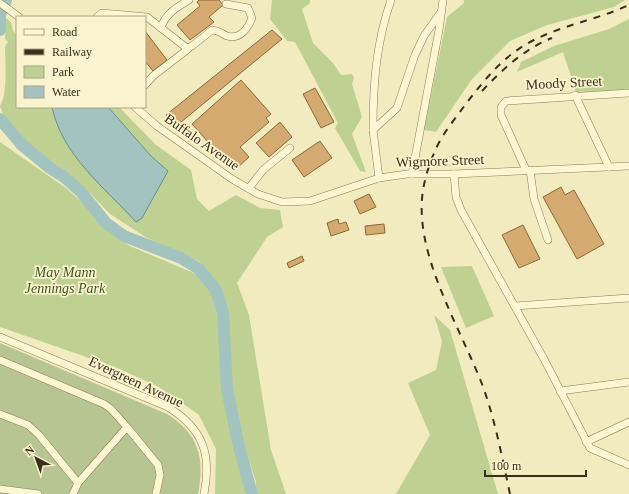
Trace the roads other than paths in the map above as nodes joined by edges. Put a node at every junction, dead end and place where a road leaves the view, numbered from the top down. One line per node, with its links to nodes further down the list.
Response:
1 (189, 0): 11 (street)
2 (391, 0): 17 (street)
3 (443, 0): 6 (street)
4 (0, 3): 7 (street)
5 (226, 4): 12 (street)
6 (441, 12): 17 (street); 22 (street)
7 (18, 16)
8 (98, 16): 9 (street)
9 (136, 16)
10 (146, 17): 11 (street)
11 (161, 28): 12 (street)
12 (187, 48): 13 (street)
13 (146, 84)
14 (629, 93): 15 (street, Moody Street)
15 (575, 95): 20 (street); 21 (street, Moody Street)
16 (136, 108): 25 (street, Buffalo Avenue)
17 (373, 130): 24 (street)
18 (290, 148): 25 (street)
19 (629, 166): 20 (street, Wigmore Street)
20 (609, 167): 21 (street, Wigmore Street)
21 (528, 170): 23 (street, Wigmore Street); 27 (street)
22 (412, 174): 23 (street, Wigmore Street); 24 (street, Wigmore Street)
23 (454, 174): 29 (street)
24 (379, 178): 26 (street, Wigmore Street)
25 (248, 188): 26 (street, Buffalo Avenue)
26 (258, 194)
27 (548, 240)
28 (629, 298): 29 (street)
29 (515, 306): 33 (street)
30 (0, 337): 44 (street, Evergreen Avenue)
31 (0, 360): 36 (street)
32 (629, 382): 33 (street)
33 (560, 391): 37 (street)
34 (0, 414): 39 (street)
35 (629, 422): 37 (street)
36 (127, 427): 39 (street); 43 (street)
37 (586, 442): 38 (street)
38 (629, 465)
39 (78, 483): 42 (street)
40 (0, 489): 41 (street)
41 (38, 494)
42 (73, 494)
43 (156, 494)
44 (204, 494)

